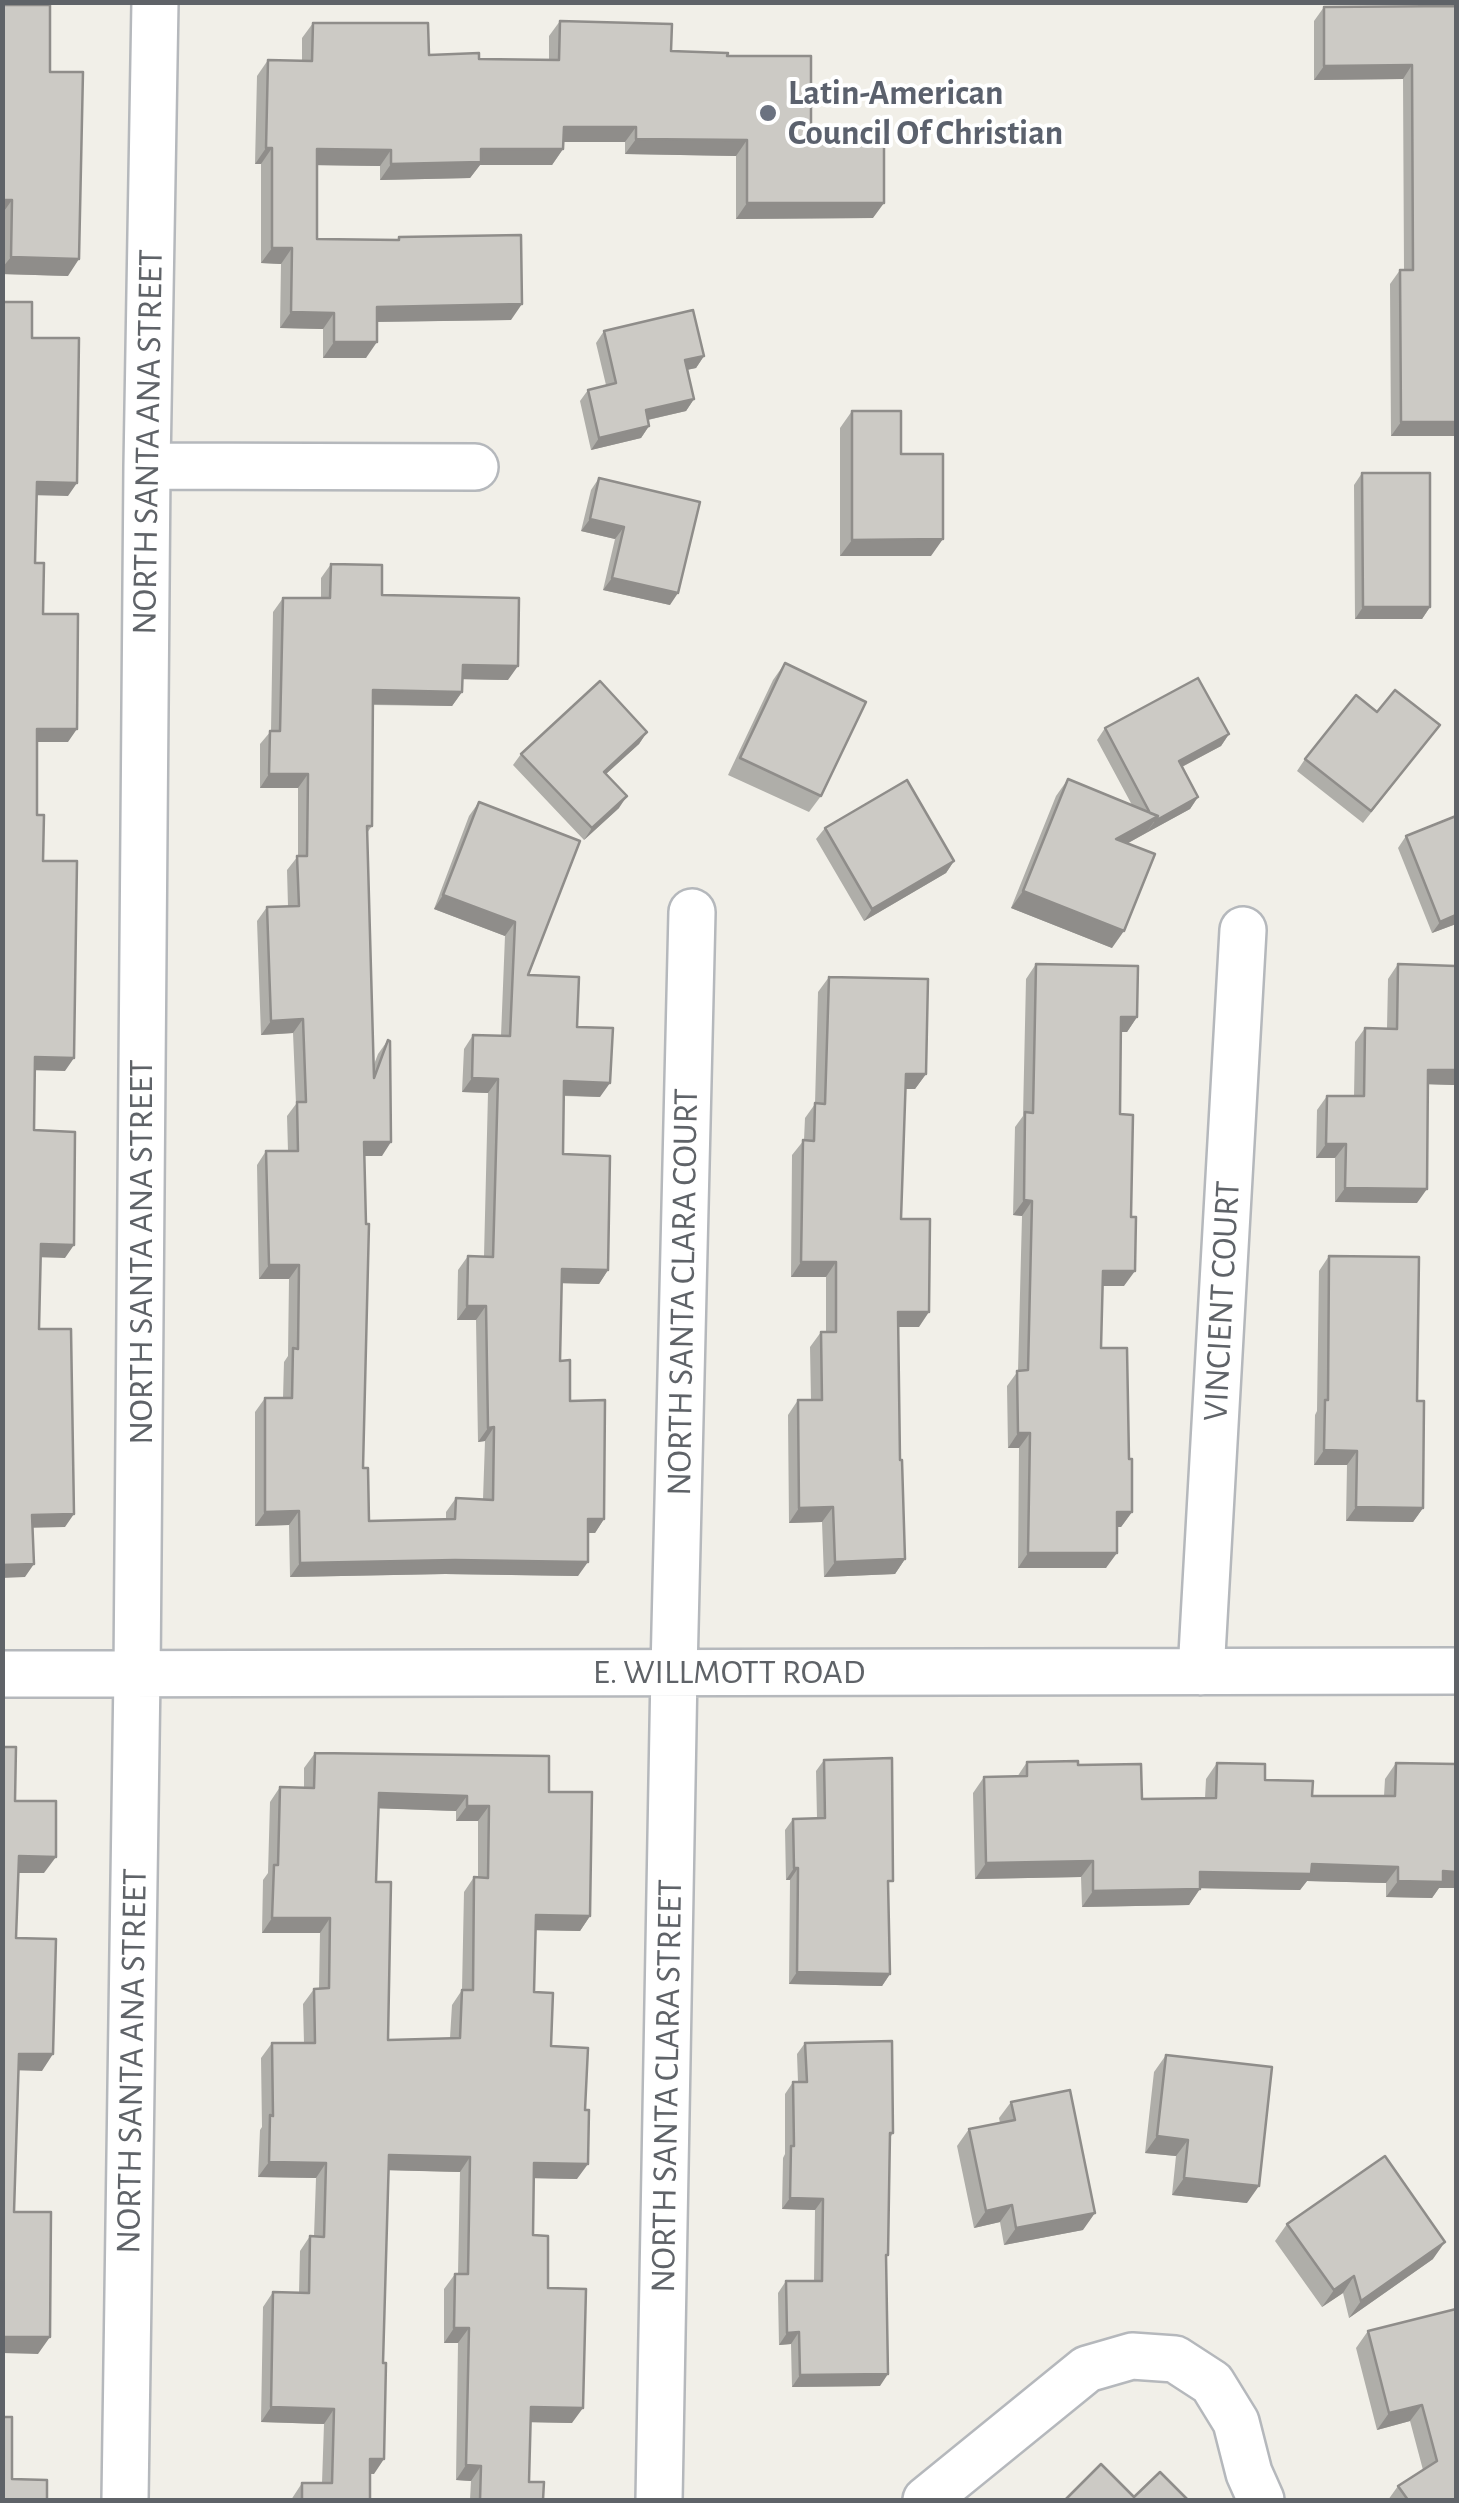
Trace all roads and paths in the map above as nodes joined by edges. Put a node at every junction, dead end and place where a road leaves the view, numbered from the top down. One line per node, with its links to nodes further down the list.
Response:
1 (155, 2): 2 (street, NORTH SANTA ANA STREET)
2 (147, 466): 3 (street); 10 (street, NORTH SANTA ANA STREET)
3 (475, 467)
4 (692, 912): 7 (street, NORTH SANTA CLARA COURT)
5 (1244, 930): 8 (street, VINCIENT COURT)
6 (1456, 1671): 8 (street, E. WILLMOTT ROAD)
7 (674, 1672): 8 (street, E. WILLMOTT ROAD); 10 (street, E. WILLMOTT ROAD); 12 (street, NORTH SANTA CLARA STREET)
8 (1201, 1672)
9 (2, 1674): 10 (street, E. WILLMOTT ROAD)
10 (137, 1674): 11 (street, NORTH SANTA ANA STREET)
11 (125, 2500)
12 (659, 2500)
13 (926, 2500): 14 (street)
14 (1261, 2500)

